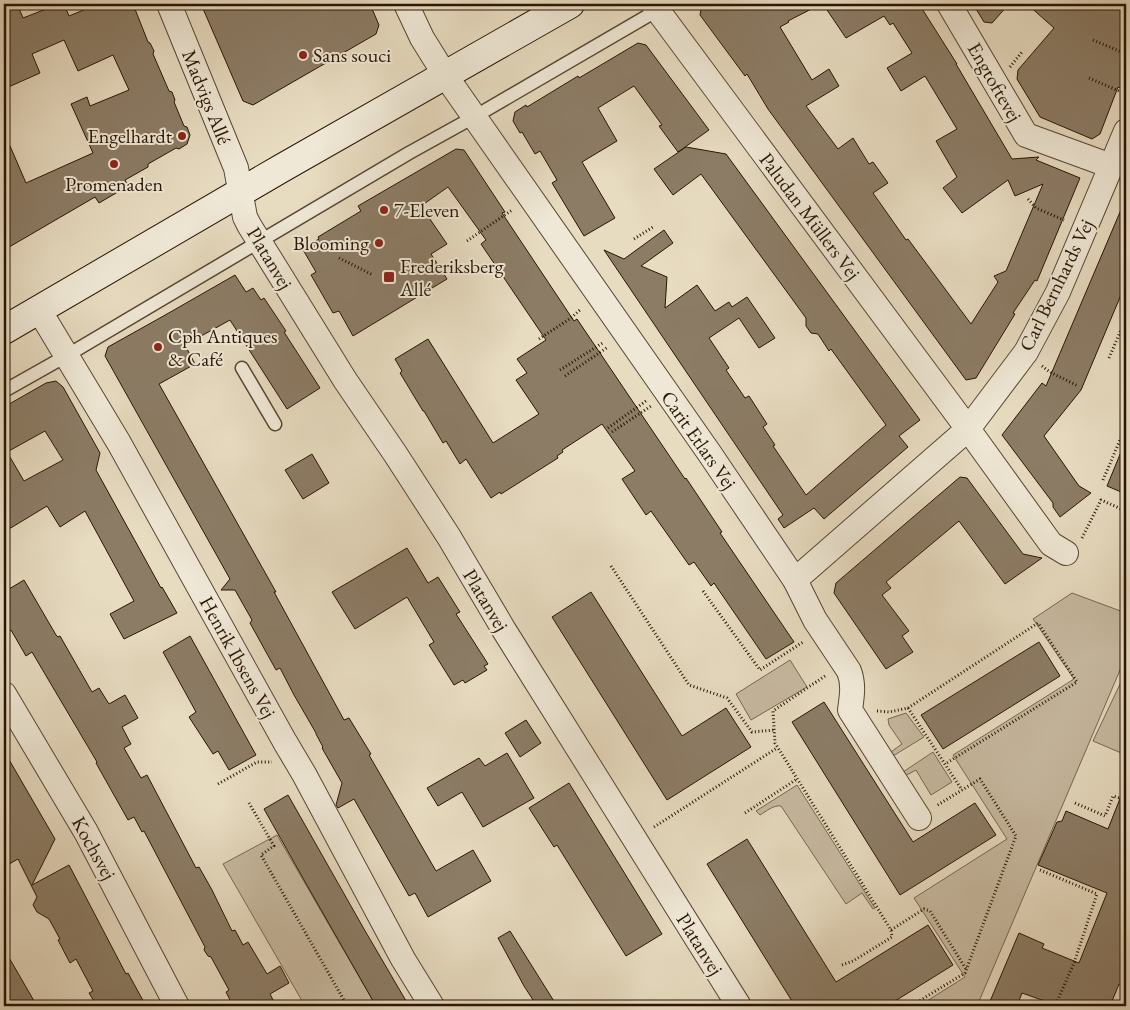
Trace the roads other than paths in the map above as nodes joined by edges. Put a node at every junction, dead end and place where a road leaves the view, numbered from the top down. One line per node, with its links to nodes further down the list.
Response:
1 (169, 4): 10 (street, Madvigs Allé)
2 (406, 4): 6 (street, Carit Etlars Vej)
3 (570, 4): 6 (street)
4 (949, 4): 9 (street, Engtoftevej)
5 (659, 6): 7 (lane); 18 (street, Paludan Müllers Vej)
6 (445, 76): 7 (street, Carit Etlars Vej); 10 (street)
7 (474, 117): 11 (lane); 20 (street, Carit Etlars Vej)
8 (1126, 131): 9 (street, Carl Bernhards Vej)
9 (1111, 166): 18 (street, Carl Bernhards Vej)
10 (240, 193): 11 (street, Platanvej); 12 (street)
11 (258, 241): 14 (lane); 25 (street, Platanvej)
12 (39, 310): 13 (street); 14 (street, Henrik Ibsens Vej)
13 (4, 330)
14 (66, 356): 16 (lane); 24 (street, Henrik Ibsens Vej)
15 (242, 368): 17 (lane)
16 (4, 390)
17 (275, 424)
18 (968, 429): 19 (street); 20 (street, Carl Bernhards Vej)
19 (1074, 549)
20 (795, 580): 22 (street, Carit Etlars Vej)
21 (4, 694): 23 (street, Kochsvej)
22 (919, 818)
23 (177, 1006)
24 (432, 1006)
25 (739, 1006)

